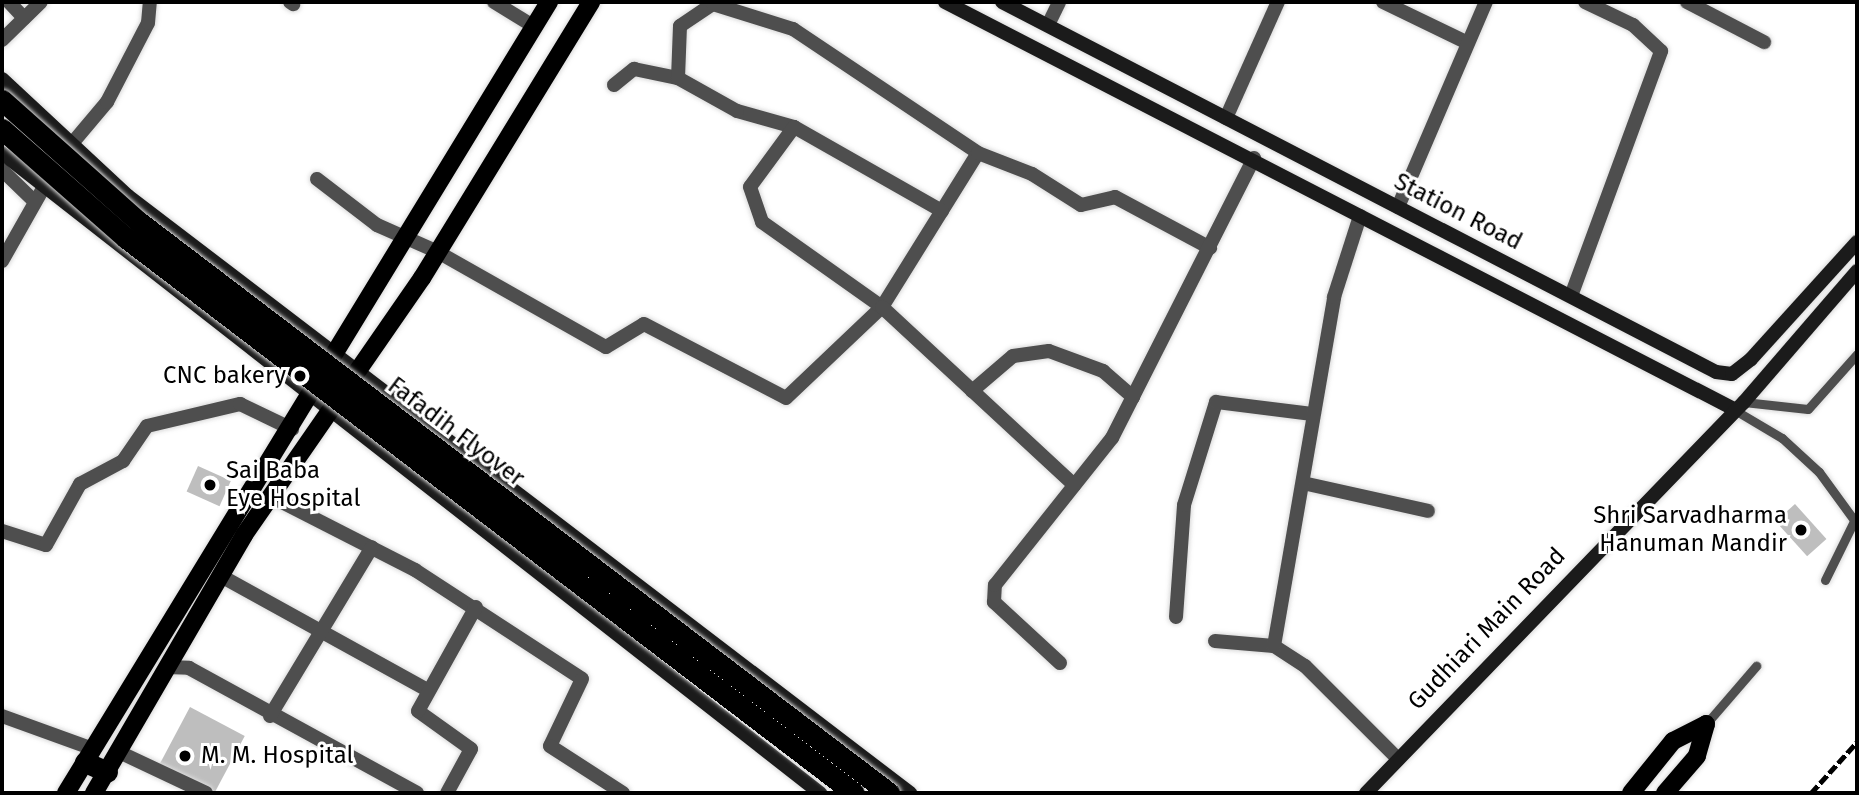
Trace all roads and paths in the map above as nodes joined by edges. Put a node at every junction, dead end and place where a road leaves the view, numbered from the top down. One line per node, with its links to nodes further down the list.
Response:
1 (9, 2): 15 (street)
2 (41, 2): 15 (street)
3 (150, 2): 28 (street)
4 (494, 2): 17 (street)
5 (549, 2): 17 (main road)
6 (591, 2): 41 (main road)
7 (945, 2): 31 (street, Station Road)
8 (1002, 2): 16 (street, Station Road)
9 (1059, 2): 16 (street)
10 (1278, 2): 25 (street)
11 (1383, 2): 20 (street)
12 (1486, 2): 20 (street)
13 (1585, 2): 44 (street)
14 (1687, 2): 19 (street)
15 (24, 18): 18 (street)
16 (1048, 25): 25 (street, Station Road)
17 (535, 27): 38 (main road)
18 (2, 40)
19 (1764, 41)
20 (1468, 43): 35 (street)
21 (678, 78): 23 (street); 26 (street); 30 (street)
22 (2, 79): 28 (street)
23 (614, 85)
24 (2, 100): 88 (highway, Fafadih Flyover, bridge)
25 (1226, 118): 35 (street, Station Road)
26 (794, 127): 36 (street); 45 (street)
27 (2, 130): 87 (highway, Fafadih Flyover, bridge)
28 (70, 144): 34 (street); 46 (street)
29 (2, 153): 34 (street)
30 (978, 153): 36 (street); 40 (street)
31 (1254, 158): 37 (street, Station Road); 40 (street)
32 (2, 170): 34 (street)
33 (317, 178): 38 (street)
34 (38, 195): 42 (street); 51 (street)
35 (1398, 207): 44 (street, Station Road)
36 (942, 211): 45 (street)
37 (1360, 216): 52 (street, Station Road); 53 (street)
38 (408, 239): 41 (street); 46 (main road)
39 (1857, 242): 44 (street, Station Road)
40 (1210, 248): 50 (street)
41 (436, 251): 45 (street); 48 (main road)
42 (2, 261)
43 (1857, 271): 52 (street, Gudhiari Main Road)
44 (1571, 296)
45 (882, 307): 49 (street)
46 (338, 354): 48 (street); 51 (main road)
47 (1857, 354): 52 (lane)
48 (356, 368): 51 (main road); 89 (street)
49 (972, 391): 50 (street); 56 (street)
50 (1133, 397): 56 (street)
51 (318, 403): 54 (main road); 57 (main road); 86 (street)
52 (1738, 405): 59 (lane); 78 (street, Gudhiari Main Road)
53 (1313, 414): 55 (street); 65 (street)
54 (292, 429): 60 (street); 77 (main road)
55 (1303, 483): 58 (street); 68 (street)
56 (1074, 485): 69 (street)
57 (270, 496): 61 (street); 62 (main road)
58 (1428, 511)
59 (1856, 518): 63 (lane)
60 (2, 531)
61 (372, 547): 64 (street); 66 (street)
62 (221, 576): 66 (street); 71 (main road)
63 (1825, 580)
64 (476, 607): 72 (street); 85 (street)
65 (1176, 617)
66 (321, 631): 72 (street); 74 (street)
67 (1215, 641): 68 (street)
68 (1274, 646): 78 (street)
69 (1060, 663)
70 (1756, 666): 75 (lane)
71 (166, 667): 74 (street); 76 (main road)
72 (426, 689): 84 (street)
73 (2, 716): 77 (street)
74 (270, 716): 83 (street)
75 (1706, 724): 91 (main road); 92 (main road)
76 (119, 752): 79 (main road); 82 (street)
77 (89, 755): 79 (highway); 80 (main road)
78 (1397, 758): 90 (street, Gudhiari Main Road)
79 (107, 772): 81 (main road)
80 (66, 793)
81 (94, 793)
82 (206, 793)
83 (417, 793)
84 (447, 793)
85 (622, 793)
86 (820, 793)
87 (854, 793)
88 (889, 793)
89 (910, 793)
90 (1366, 793)
91 (1631, 793)
92 (1665, 793)

